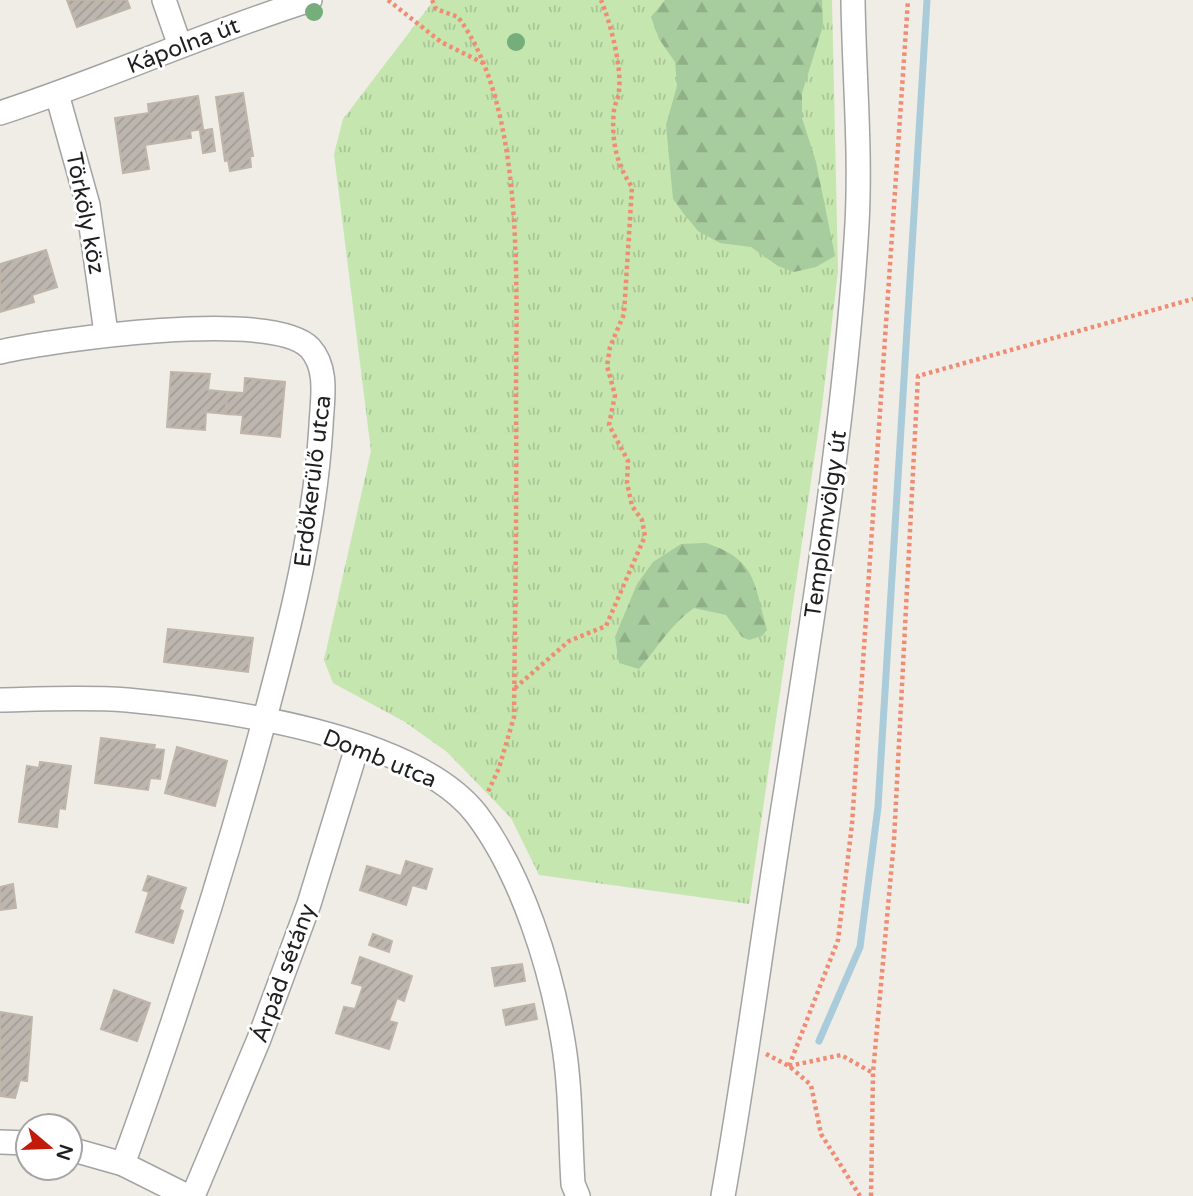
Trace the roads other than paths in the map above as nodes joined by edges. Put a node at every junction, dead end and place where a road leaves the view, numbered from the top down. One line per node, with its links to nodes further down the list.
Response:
1 (164, 0): 4 (street)
2 (310, 0): 4 (street, Kápolna út)
3 (853, 0): 17 (street, Templomvölgy út)
4 (180, 46): 5 (street, Kápolna út)
5 (58, 94): 6 (street, Kápolna út); 7 (street, Törköly köz)
6 (0, 113)
7 (106, 334): 8 (street, Erdőkerülő utca); 10 (street, Erdőkerülő utca)
8 (0, 352)
9 (0, 700): 10 (street, Domb utca)
10 (265, 719): 11 (street, Domb utca); 13 (street)
11 (358, 744): 15 (street, Árpád sétány); 16 (street, Domb utca)
12 (84, 1153): 13 (street)
13 (123, 1164): 14 (street)
14 (187, 1196)
15 (193, 1196)
16 (578, 1196)
17 (723, 1196)

